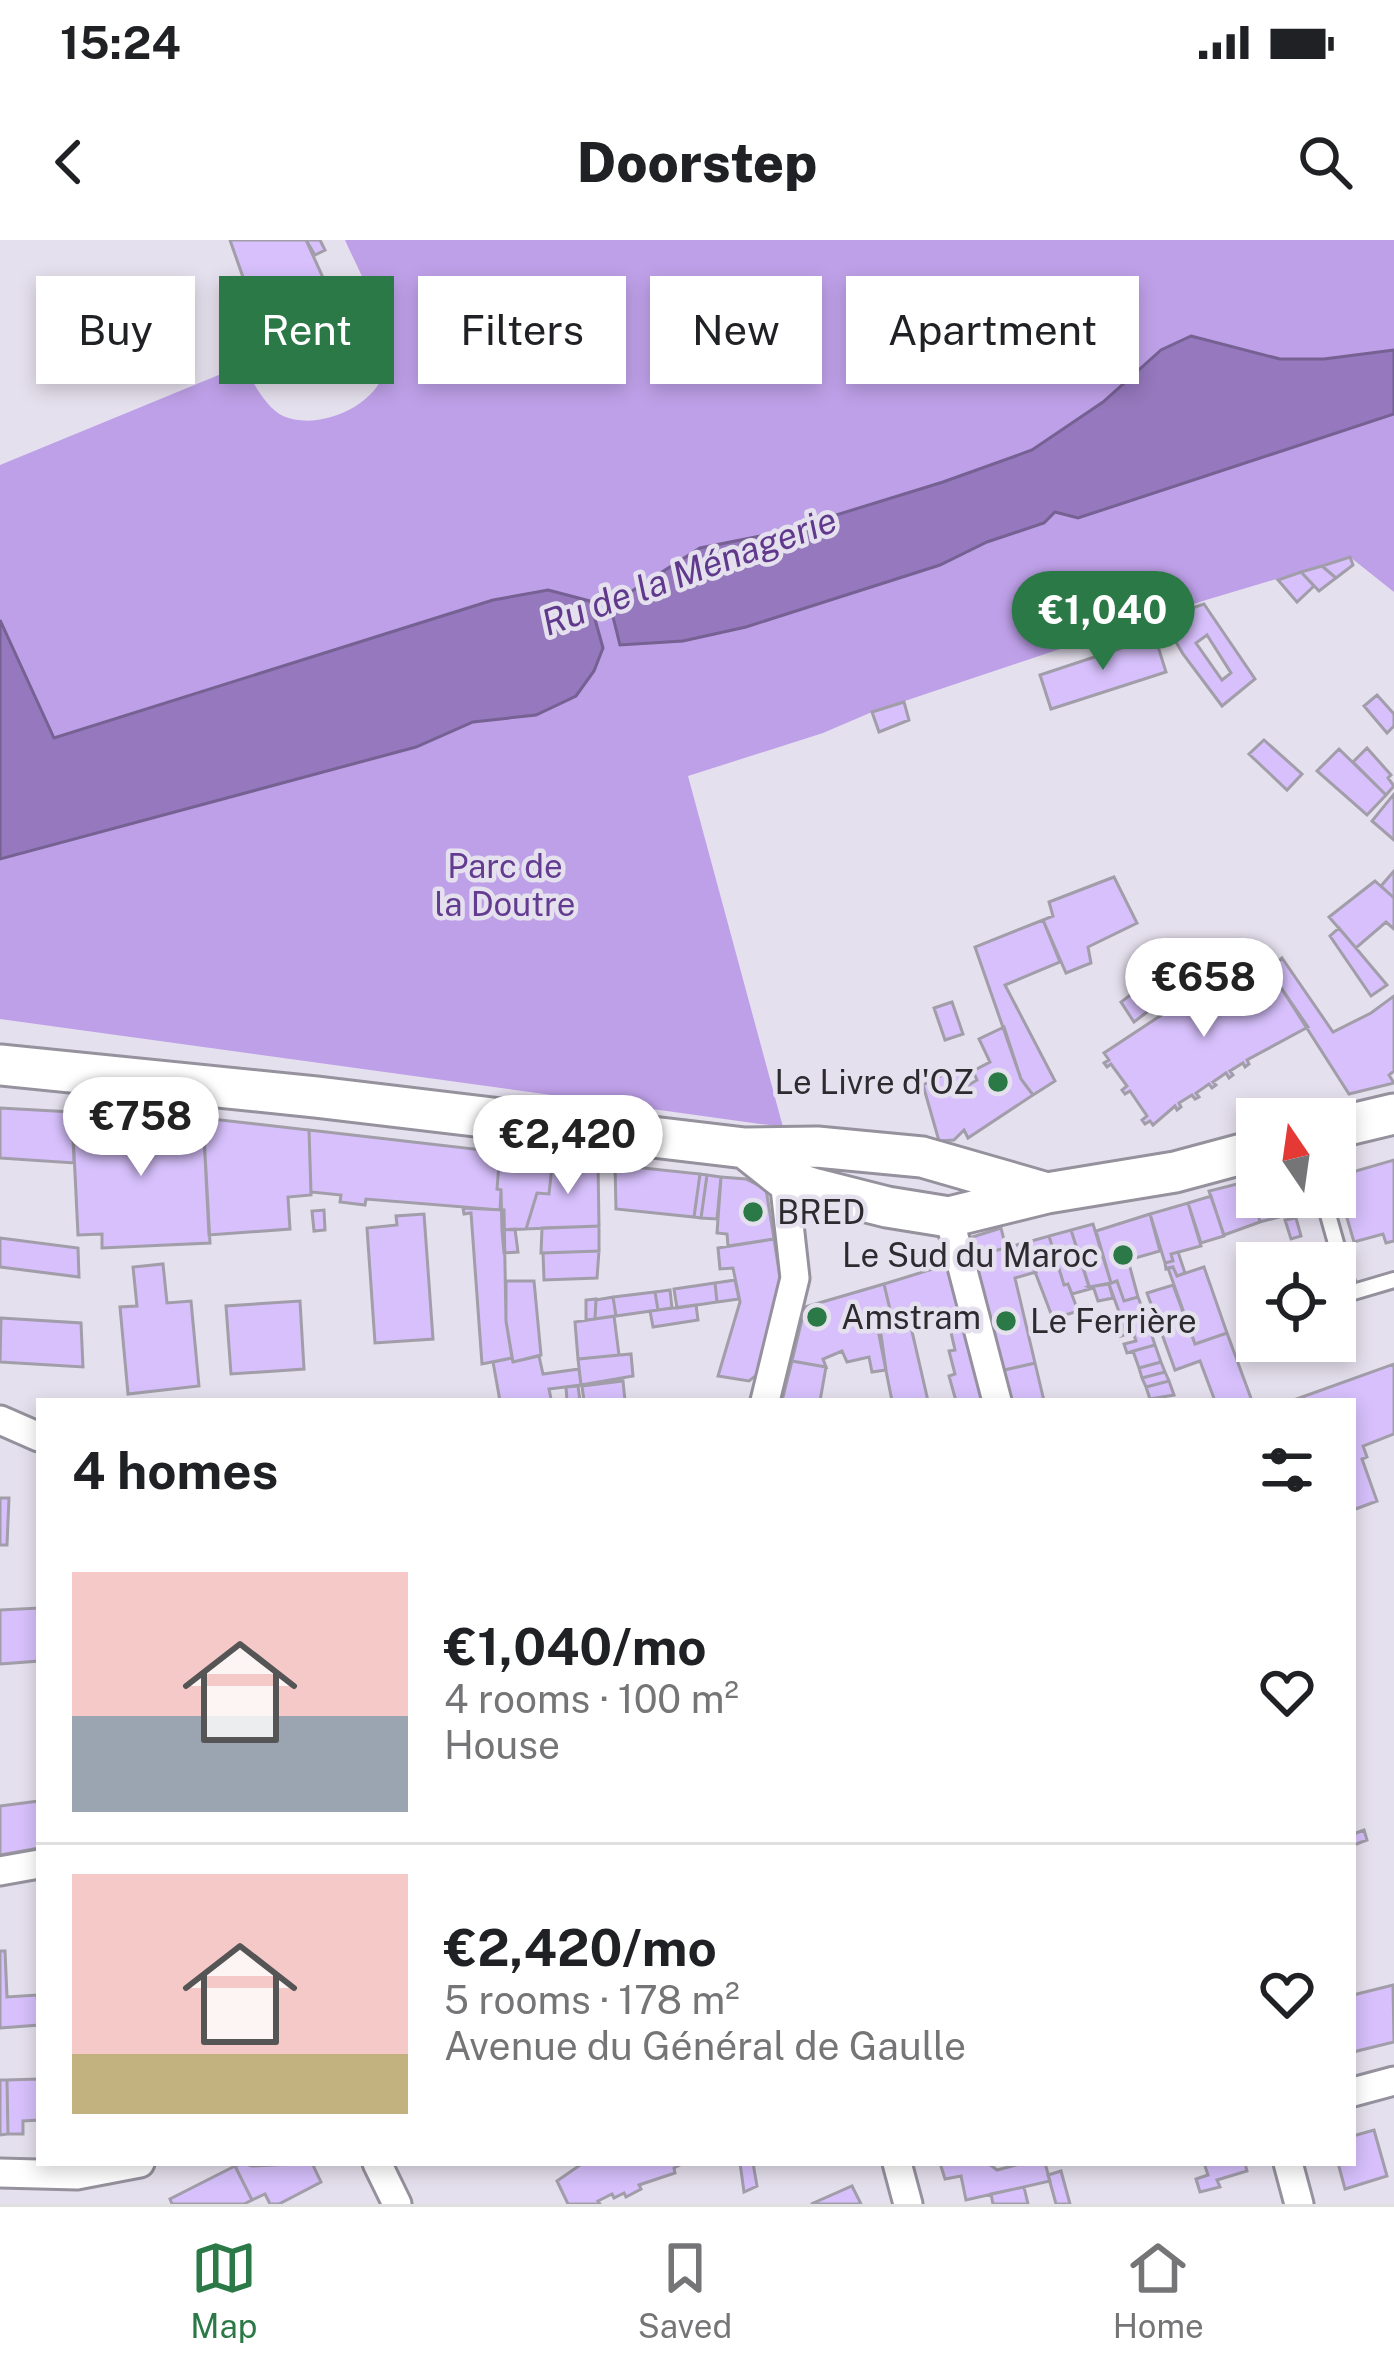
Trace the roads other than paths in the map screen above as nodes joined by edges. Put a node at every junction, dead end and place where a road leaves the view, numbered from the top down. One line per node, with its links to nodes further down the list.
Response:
1 (0, 1066): 4 (main road)
2 (1394, 1114): 3 (main road)
3 (1356, 1123)
4 (745, 1148): 6 (main road); 7 (main road)
5 (1236, 1155): 7 (main road)
6 (784, 1179): 8 (main road); 11 (street)
7 (1046, 1193): 8 (main road)
8 (950, 1217): 12 (street)
9 (1329, 1218): 10 (lane)
10 (1394, 1280)
11 (766, 1398)
12 (996, 1398)
13 (0, 1420): 14 (street)
14 (36, 1436)
15 (36, 1864): 16 (street)
16 (0, 1870)
17 (1394, 2081): 18 (street)
18 (1356, 2091)
19 (124, 2166): 23 (street)
20 (379, 2166): 24 (street)
21 (899, 2166): 25 (street)
22 (1289, 2166): 26 (street)
23 (0, 2173)
24 (398, 2204)
25 (908, 2204)
26 (1299, 2204)

